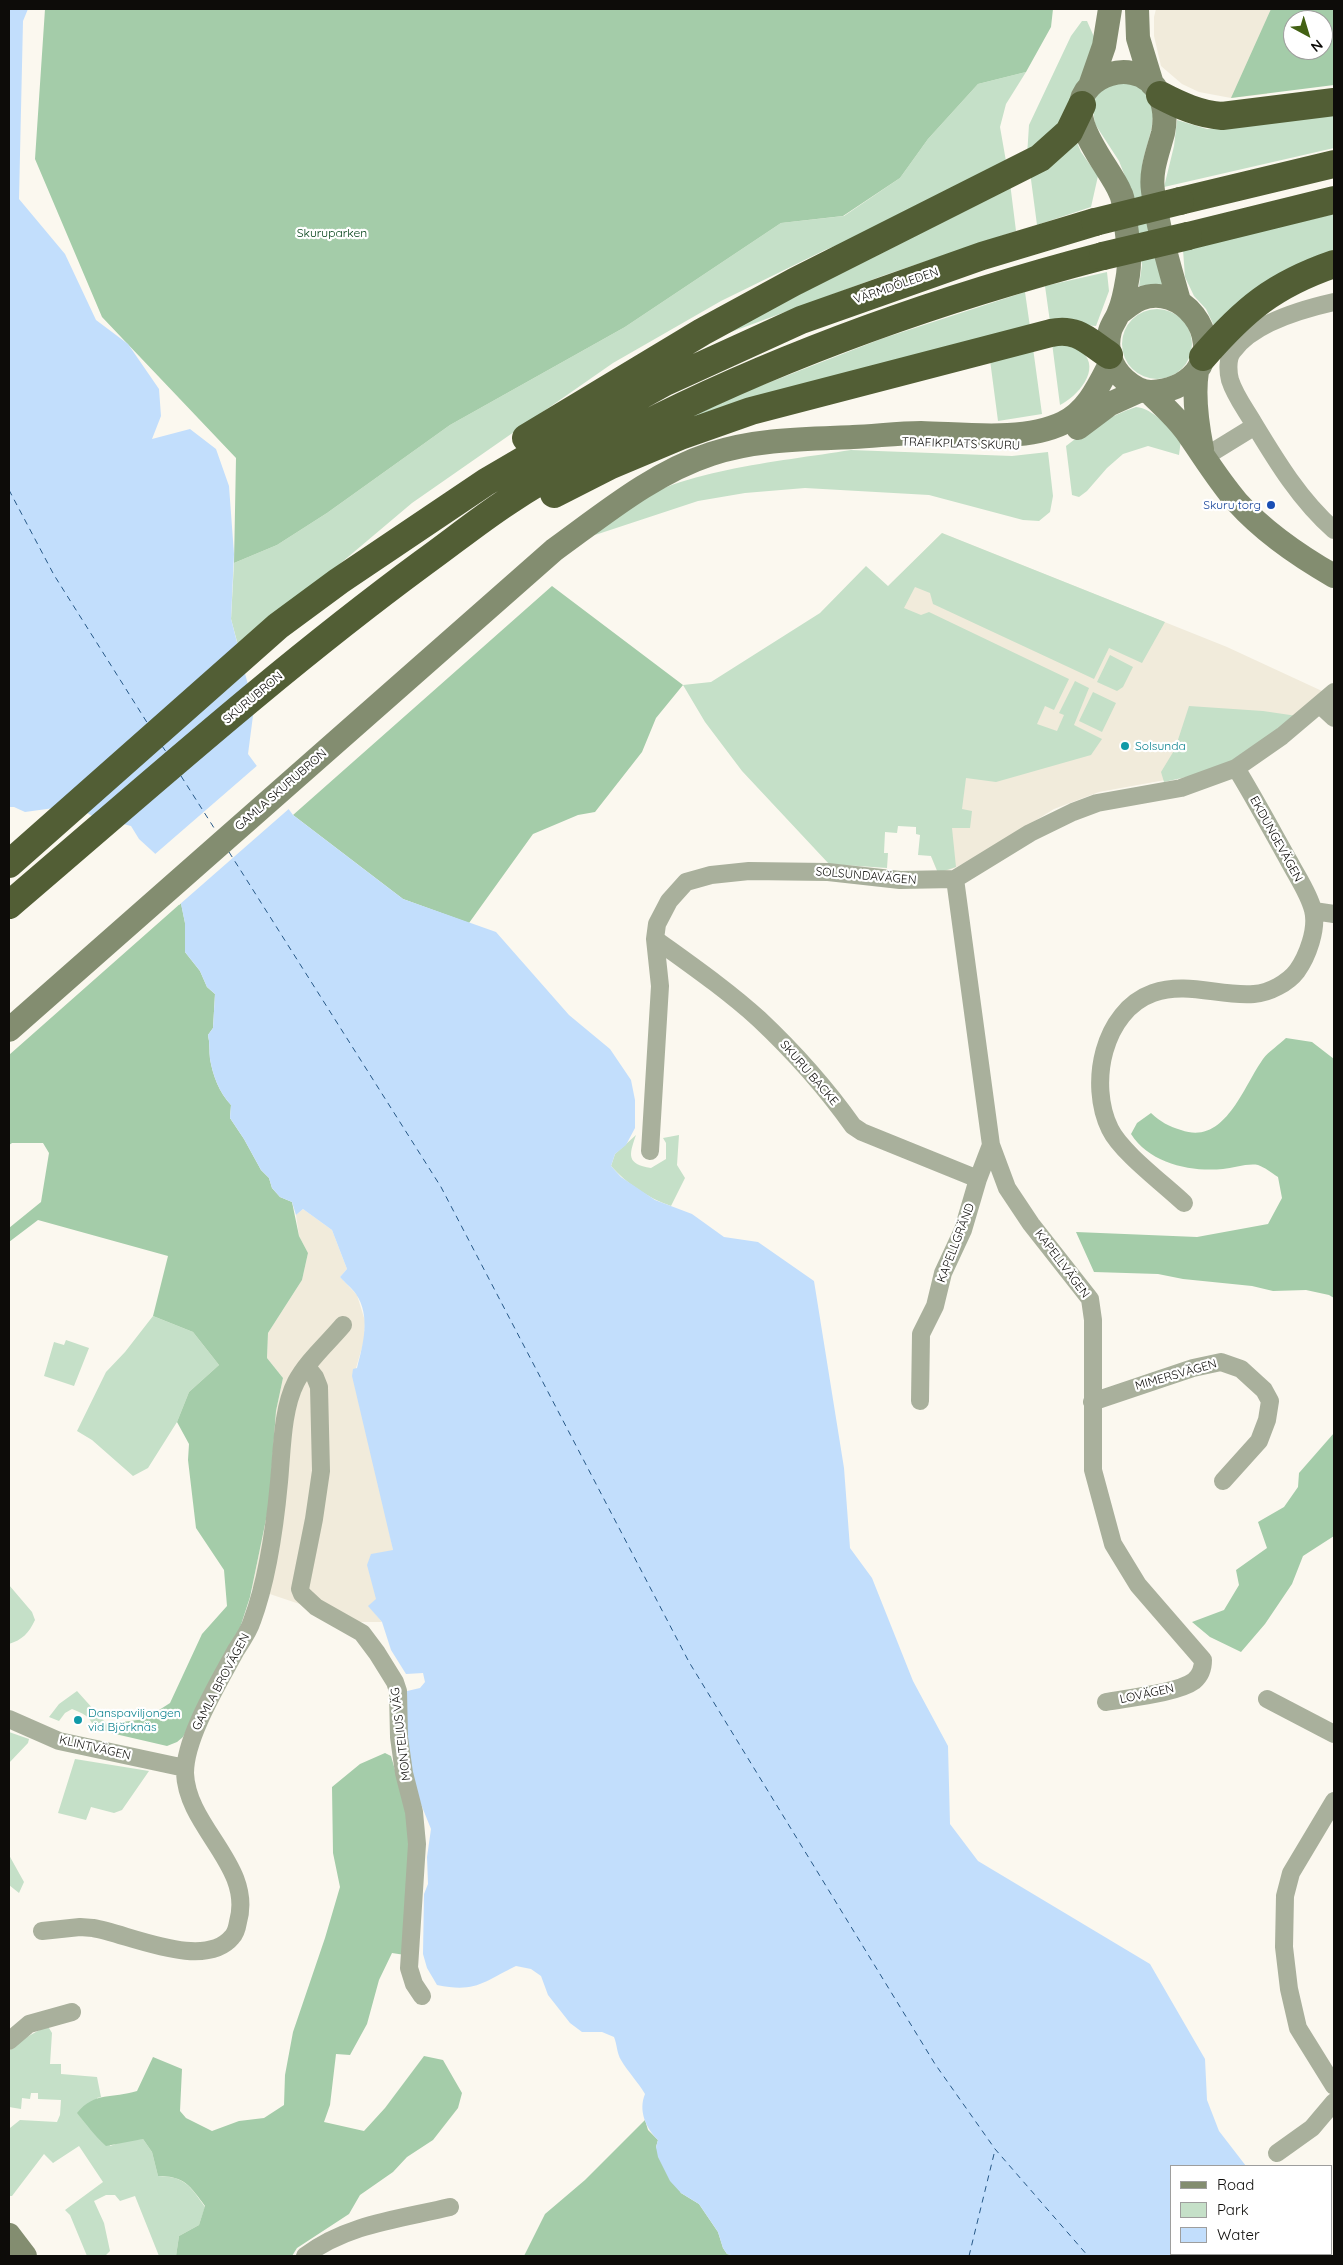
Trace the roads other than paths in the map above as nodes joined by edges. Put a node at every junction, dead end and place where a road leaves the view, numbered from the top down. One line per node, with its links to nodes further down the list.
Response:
1 (1110, 9): 4 (main road)
2 (1137, 9): 3 (main road)
3 (1156, 90): 4 (main road); 5 (highway); 9 (main road)
4 (1086, 96): 11 (main road, TRAFIKPLATS SKURU); 18 (highway)
5 (1334, 102)
6 (1334, 164): 18 (highway, VÄRMDÖLEDEN, bridge)
7 (1334, 200): 19 (highway, bridge)
8 (1334, 264): 13 (highway)
9 (1179, 301): 11 (main road); 13 (main road)
10 (1334, 302): 15 (street)
11 (1119, 313): 12 (main road, TRAFIKPLATS SKURU)
12 (1110, 358): 14 (main road); 16 (main road, TRAFIKPLATS SKURU); 19 (highway)
13 (1200, 364): 14 (main road, TRAFIKPLATS SKURU); 17 (main road)
14 (1145, 391): 16 (main road, TRAFIKPLATS SKURU); 17 (main road)
15 (1255, 426): 17 (street); 20 (street)
16 (1055, 433): 21 (main road, TRAFIKPLATS SKURU)
17 (1203, 458): 22 (main road)
18 (480, 477): 27 (highway)
19 (513, 509): 29 (highway, SKURUBRON)
20 (1334, 530)
21 (554, 550): 33 (main road, GAMLA SKURUBRON)
22 (1334, 576)
23 (1334, 692): 24 (street)
24 (1320, 705): 25 (street); 26 (street)
25 (1334, 718)
26 (1236, 768): 28 (street); 30 (street, EKDUNGEVÄGEN)
27 (9, 864)
28 (955, 879): 32 (street, SOLSUNDAVÄGEN); 34 (street, KAPELLVÄGEN)
29 (9, 906)
30 (1314, 911): 31 (street); 37 (street)
31 (1334, 914)
32 (656, 939): 35 (street, SOLSUNDAVÄGEN); 36 (street, SKURU BACKE)
33 (9, 1030)
34 (991, 1145): 36 (street, KAPELLGRÄND); 41 (street, KAPELLVÄGEN)
35 (650, 1150)
36 (978, 1179): 40 (street, KAPELLGRÄND)
37 (1184, 1203)
38 (343, 1325): 39 (street, GAMLA BROVÄGEN)
39 (307, 1367): 48 (street, GAMLA BROVÄGEN); 51 (street, MONTELIUS VÄG)
40 (920, 1401)
41 (1092, 1402): 42 (street, MIMERSVÄGEN); 43 (street, KAPELLVÄGEN)
42 (1223, 1481)
43 (1202, 1660): 45 (street, LOVÄGEN)
44 (1267, 1699): 47 (street)
45 (1106, 1702)
46 (9, 1719): 48 (street, KLINTVÄGEN)
47 (1334, 1734)
48 (185, 1768): 50 (street, GAMLA BROVÄGEN)
49 (1334, 1801): 54 (street)
50 (42, 1931)
51 (422, 1996)
52 (72, 2012): 53 (street)
53 (9, 2041)
54 (1334, 2086)
55 (1334, 2102): 56 (street)
56 (1277, 2152)
57 (450, 2208): 60 (street)
58 (9, 2235): 59 (main road)
59 (25, 2256)
60 (305, 2256)

